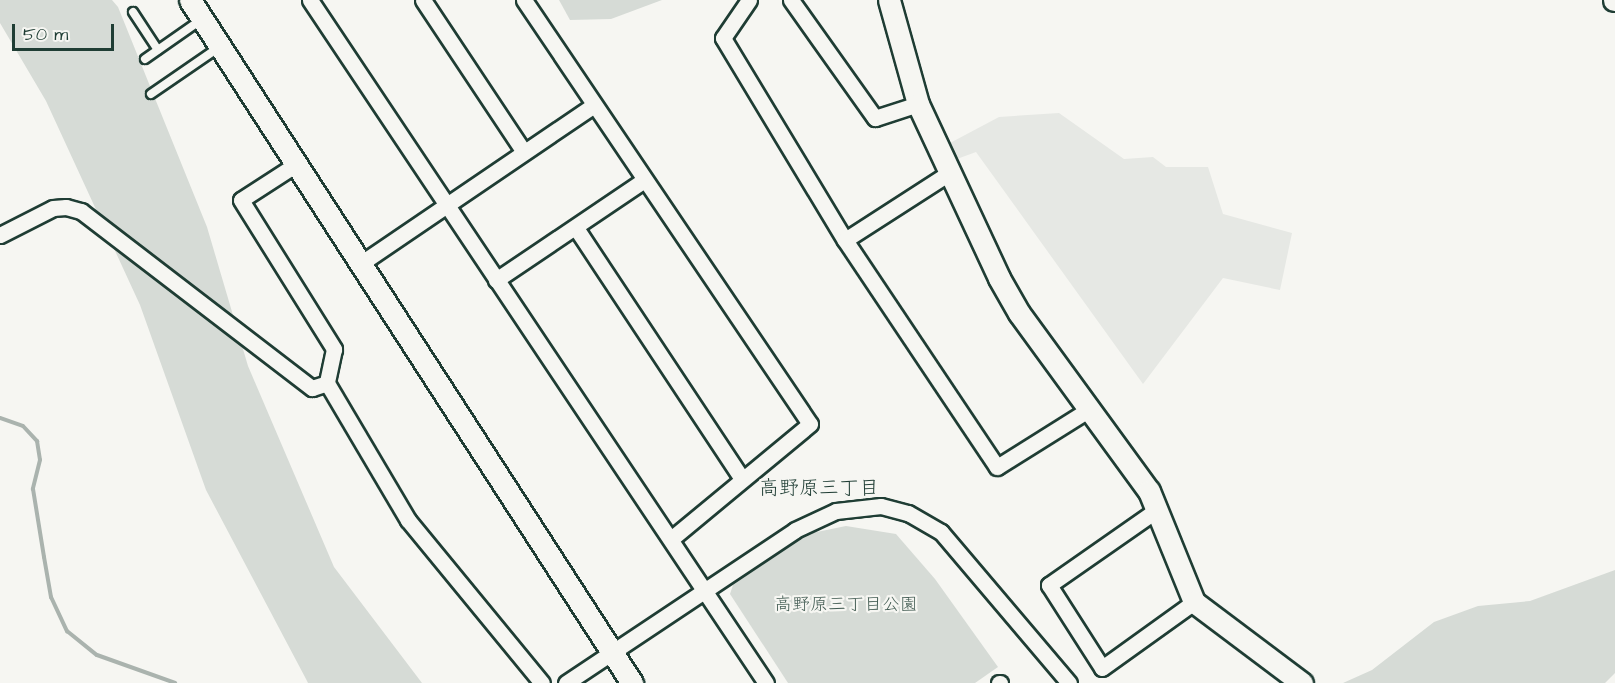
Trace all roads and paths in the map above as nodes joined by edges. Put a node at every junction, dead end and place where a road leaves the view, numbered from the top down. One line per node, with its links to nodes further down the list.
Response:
1 (190, 0): 9 (street)
2 (310, 0): 20 (street)
3 (423, 0): 16 (street)
4 (524, 0): 15 (street)
5 (748, 0): 23 (street)
6 (791, 0): 14 (street)
7 (889, 0): 14 (street)
8 (133, 12): 11 (lane)
9 (202, 20): 10 (street); 11 (lane)
10 (219, 47): 13 (lane); 17 (street)
11 (158, 50): 12 (lane)
12 (145, 58)
13 (151, 94)
14 (918, 104): 18 (street)
15 (594, 105): 16 (street); 19 (street)
16 (524, 152): 20 (street)
17 (294, 165): 24 (street); 26 (street)
18 (949, 173): 23 (street); 27 (street)
19 (643, 181): 21 (street); 28 (street)
20 (446, 209): 24 (street); 25 (street)
21 (576, 228): 25 (street); 28 (street)
22 (0, 235): 26 (street)
23 (845, 240): 27 (street)
24 (360, 264): 33 (street)
25 (496, 280): 30 (street)
26 (327, 383): 35 (street)
27 (1091, 408): 29 (street)
28 (742, 479): 30 (street)
29 (1158, 509): 32 (street); 32 (street)
30 (672, 538): 31 (street)
31 (705, 588): 33 (street); 38 (street); 39 (street)
32 (1194, 602): 34 (street)
33 (611, 652): 36 (street); 37 (street)
34 (1300, 682)
35 (542, 683)
36 (566, 683)
37 (632, 683)
38 (766, 683)
39 (1069, 683)

